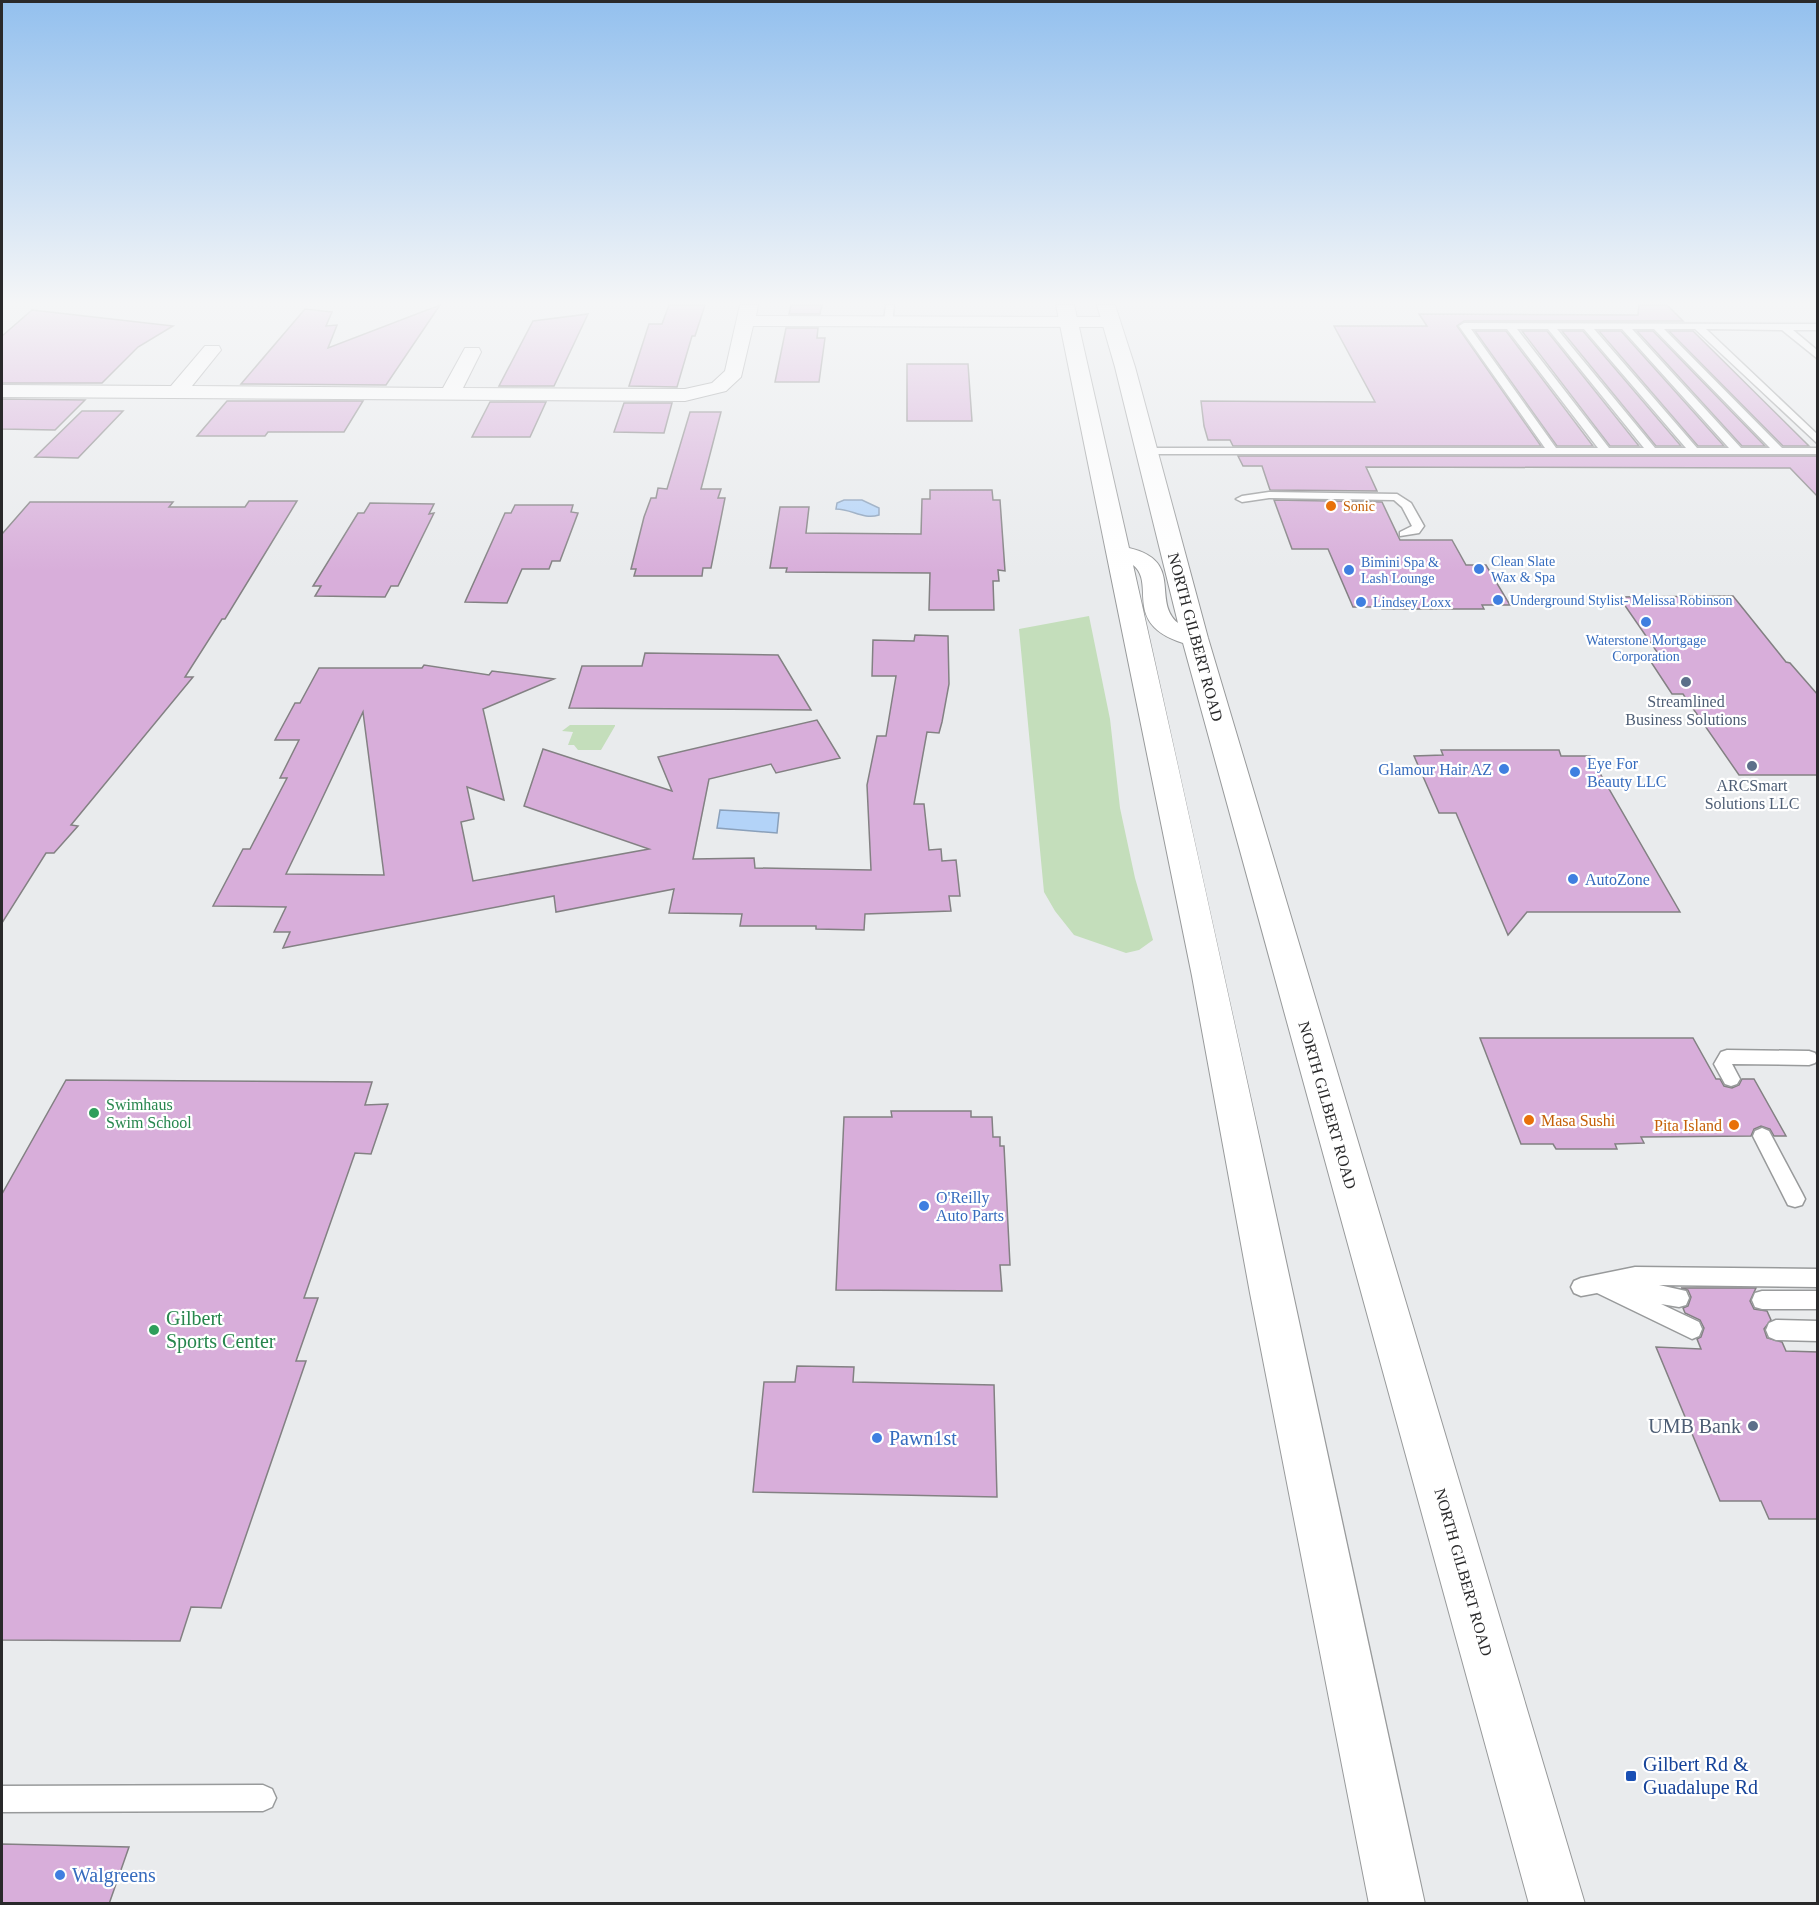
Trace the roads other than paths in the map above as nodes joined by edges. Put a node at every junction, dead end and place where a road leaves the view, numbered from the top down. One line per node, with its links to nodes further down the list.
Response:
1 (556, 394): 2 (main road)
2 (690, 394)
3 (1085, 394): 23 (main road)
4 (1130, 394): 13 (main road, NORTH GILBERT ROAD)
5 (1512, 394): 14 (lane)
6 (1562, 394): 15 (lane)
7 (1605, 394): 16 (lane)
8 (1645, 394): 17 (lane)
9 (1686, 394): 18 (lane)
10 (1723, 394): 19 (lane)
11 (1768, 394): 12 (lane)
12 (1818, 441)
13 (1146, 451): 14 (lane); 24 (main road, NORTH GILBERT ROAD)
14 (1553, 451): 15 (lane)
15 (1606, 451): 16 (lane)
16 (1652, 451): 17 (lane)
17 (1694, 451): 18 (lane)
18 (1738, 451): 19 (lane)
19 (1779, 451): 20 (lane)
20 (1818, 451)
21 (1242, 499): 22 (lane)
22 (1404, 534)
23 (1119, 553): 24 (main road); 39 (main road)
24 (1195, 638): 40 (main road, NORTH GILBERT ROAD)
25 (1809, 1058): 26 (lane)
26 (1731, 1079)
27 (1762, 1136): 28 (lane)
28 (1795, 1199)
29 (1818, 1278): 30 (lane)
30 (1590, 1286): 31 (lane); 34 (lane)
31 (1679, 1298)
32 (1762, 1300): 33 (lane)
33 (1818, 1300)
34 (1692, 1329)
35 (1776, 1330): 36 (lane)
36 (1818, 1331)
37 (262, 1798): 38 (lane)
38 (2, 1799)
39 (1397, 1904)
40 (1557, 1904)

